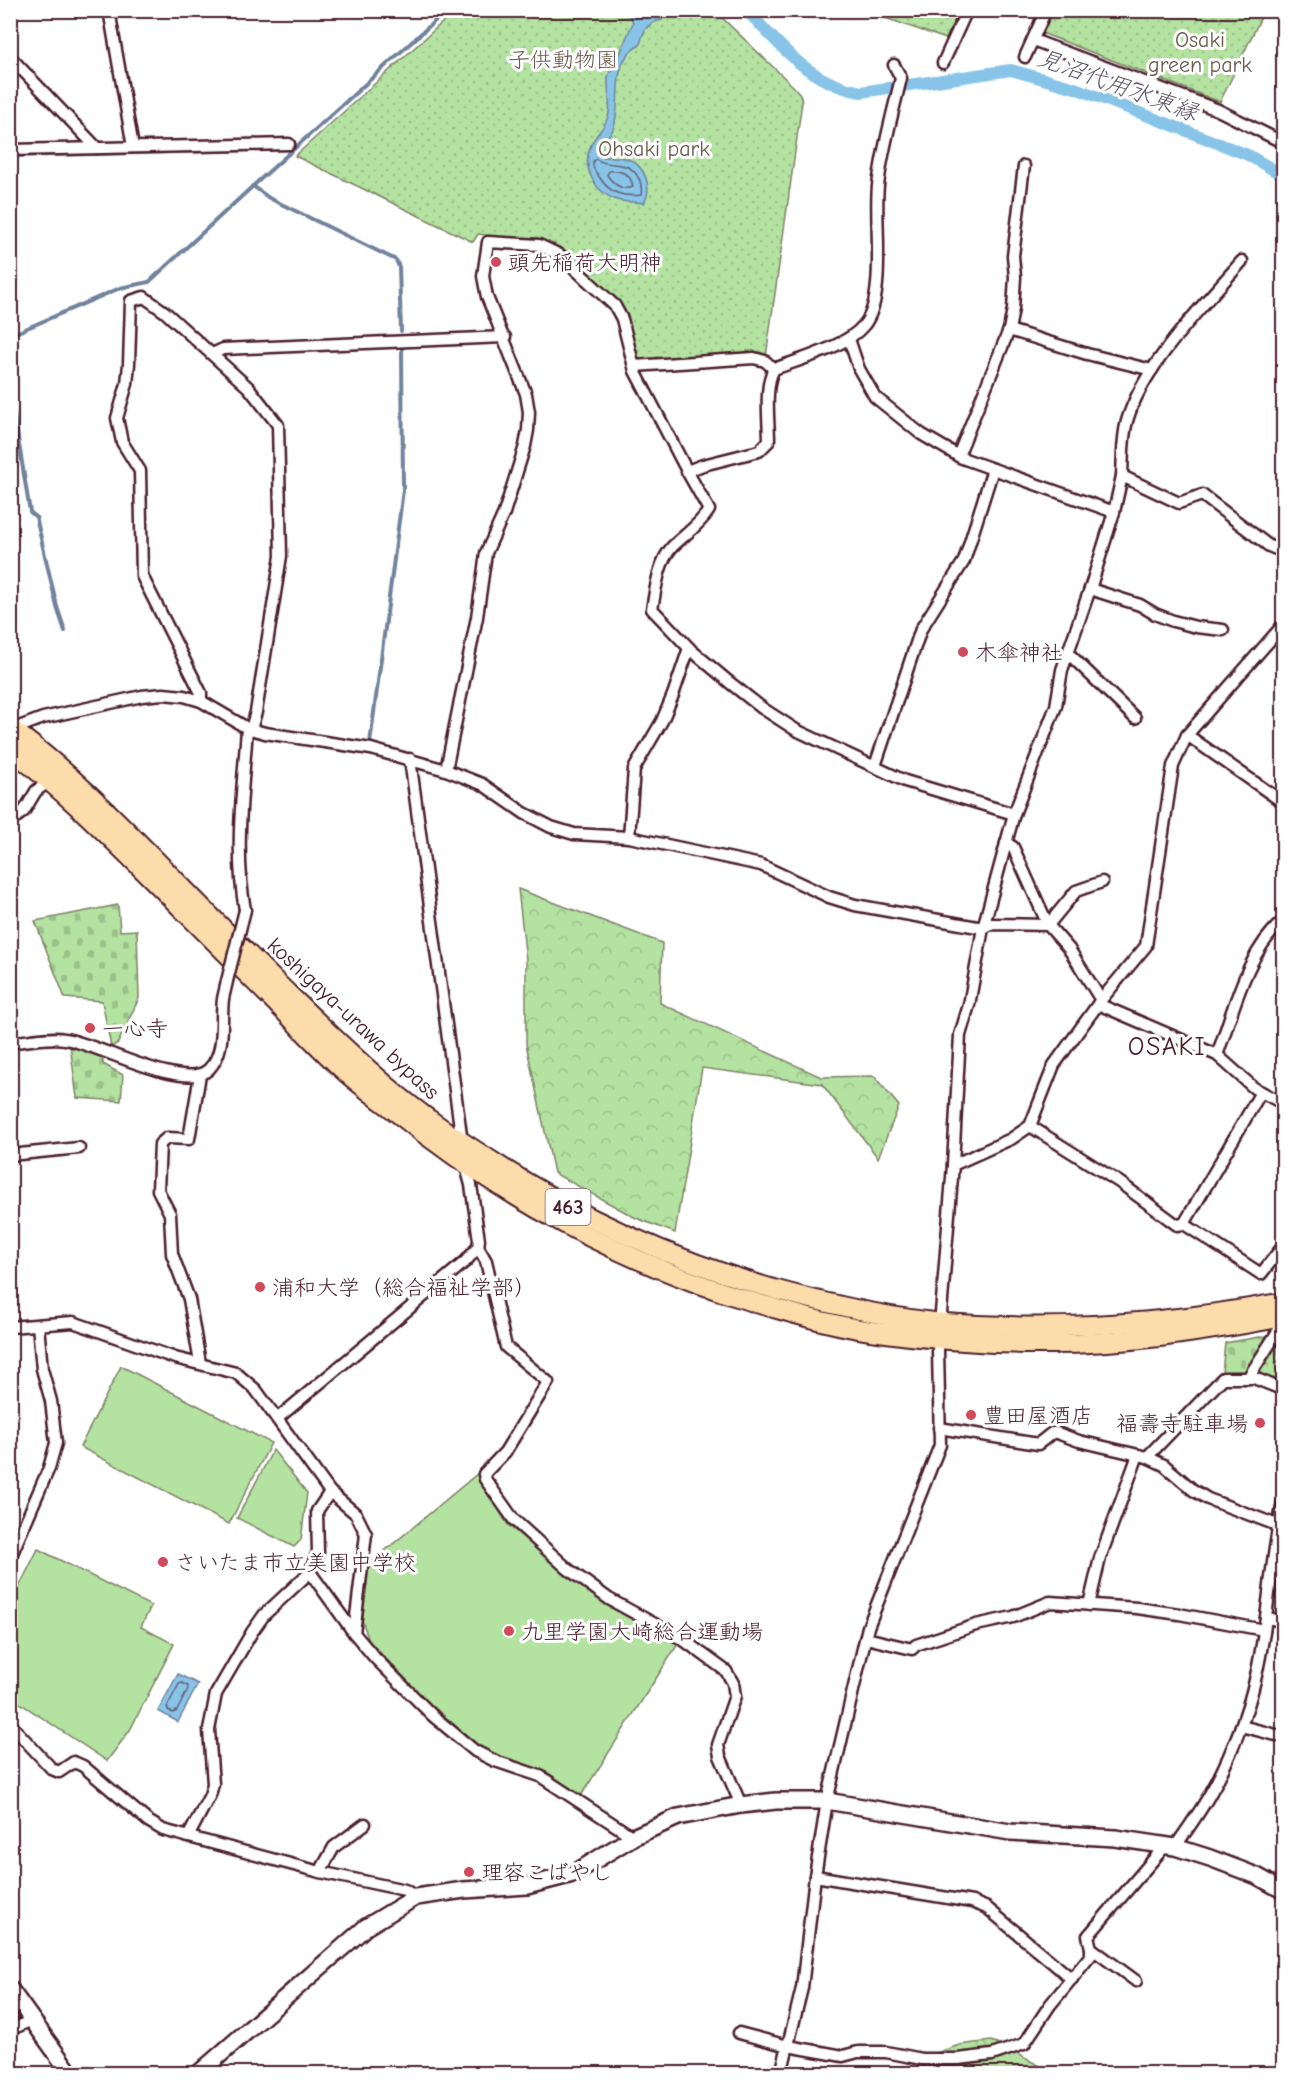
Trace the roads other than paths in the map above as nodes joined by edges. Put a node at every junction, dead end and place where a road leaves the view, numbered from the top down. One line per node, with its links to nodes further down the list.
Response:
1 (109, 10): 11 (street)
2 (967, 10): 7 (street)
3 (1046, 10): 4 (street)
4 (1033, 40): 6 (street); 9 (street)
5 (10, 57): 12 (street)
6 (1025, 57)
7 (943, 63)
8 (894, 65): 18 (street)
9 (1284, 143)
10 (289, 144): 11 (street)
11 (133, 147): 12 (street)
12 (97, 148): 13 (street)
13 (10, 150)
14 (1024, 166): 16 (street)
15 (1242, 261): 22 (street)
16 (1009, 330): 22 (street); 23 (street)
17 (505, 337): 19 (street); 20 (street); 42 (street)
18 (849, 339): 21 (street); 23 (street)
19 (212, 354): 34 (street); 37 (street)
20 (634, 366): 21 (street); 25 (street)
21 (774, 369): 25 (street)
22 (1152, 370): 26 (street)
23 (958, 456): 24 (street)
24 (993, 469): 27 (street); 41 (street)
25 (687, 471): 32 (street)
26 (1122, 476): 27 (street); 28 (street)
27 (1114, 512): 29 (street)
28 (1284, 552)
29 (1090, 589): 31 (street); 33 (street)
30 (1284, 624): 38 (street)
31 (1223, 630)
32 (689, 648): 41 (street); 47 (street)
33 (1068, 653): 35 (street); 45 (street)
34 (201, 701): 36 (street); 37 (street)
35 (1135, 718)
36 (11, 729): 60 (highway, koshigaya-urawa bypass / 463)
37 (249, 729): 40 (street); 56 (street, bridge)
38 (1187, 735): 44 (street); 53 (street)
39 (10, 749): 43 (highway, koshigaya-urawa bypass / 463)
40 (411, 759): 42 (street); 60 (street)
41 (874, 766): 45 (street)
42 (446, 770): 47 (street)
43 (50, 781): 46 (street); 64 (highway, koshigaya-urawa bypass / 463)
44 (1284, 803)
45 (1014, 814): 48 (street)
46 (10, 822)
47 (629, 837): 52 (street)
48 (1006, 843): 51 (street); 52 (street)
49 (1102, 882): 51 (street)
50 (1284, 920): 55 (street)
51 (1048, 925): 52 (street); 53 (street)
52 (983, 928): 63 (street)
53 (1099, 1002): 55 (street); 59 (street)
54 (10, 1043): 56 (street)
55 (1217, 1054): 57 (street)
56 (200, 1075): 73 (street)
57 (1261, 1092): 58 (street); 65 (street)
58 (1284, 1104)
59 (1030, 1126): 63 (street); 65 (street)
60 (462, 1142): 64 (street); 72 (highway, koshigaya-urawa bypass / 463)
61 (79, 1148): 62 (street)
62 (10, 1155)
63 (953, 1165): 72 (street)
64 (466, 1166): 67 (street); 72 (highway, koshigaya-urawa bypass / 463)
65 (1184, 1224): 66 (street)
66 (1284, 1245)
67 (478, 1247): 76 (street); 94 (street)
68 (1284, 1302): 72 (highway, koshigaya-urawa bypass / 463)
69 (1282, 1322): 72 (highway, koshigaya-urawa bypass / 463); 74 (street)
70 (38, 1325): 71 (street); 73 (street); 82 (street)
71 (10, 1327)
72 (940, 1331): 77 (street)
73 (200, 1363): 76 (street)
74 (1248, 1378): 75 (street); 78 (street)
75 (1284, 1390)
76 (278, 1418): 79 (street)
77 (939, 1428): 78 (street); 89 (street)
78 (1143, 1456): 81 (street); 84 (street)
79 (330, 1492): 83 (street); 88 (street)
80 (1284, 1498): 81 (street)
81 (1277, 1525): 85 (street)
82 (10, 1558)
83 (309, 1572): 88 (street); 96 (street)
84 (1089, 1605): 87 (street); 89 (street)
85 (1266, 1618): 86 (street); 87 (street)
86 (1284, 1621)
87 (1264, 1630): 91 (street)
88 (354, 1634): 97 (street)
89 (866, 1638): 93 (street)
90 (10, 1724): 96 (street)
91 (1241, 1726): 92 (street); 98 (street)
92 (1284, 1737)
93 (827, 1801): 94 (street); 98 (street); 100 (street)
94 (741, 1805): 97 (street)
95 (364, 1824): 99 (street)
96 (188, 1837): 99 (street)
97 (633, 1837): 102 (street)
98 (1170, 1846): 101 (street); 103 (street)
99 (320, 1872): 102 (street)
100 (815, 1876): 104 (street); 110 (street)
101 (1284, 1891)
102 (416, 1897): 112 (street)
103 (1092, 1948): 104 (street); 105 (street)
104 (1072, 1979): 110 (street)
105 (1136, 1981)
106 (10, 1989): 107 (street)
107 (32, 2020): 108 (street); 111 (street)
108 (10, 2030)
109 (740, 2033): 110 (street)
110 (788, 2046): 113 (street)
111 (71, 2073)
112 (198, 2073)
113 (781, 2073)

